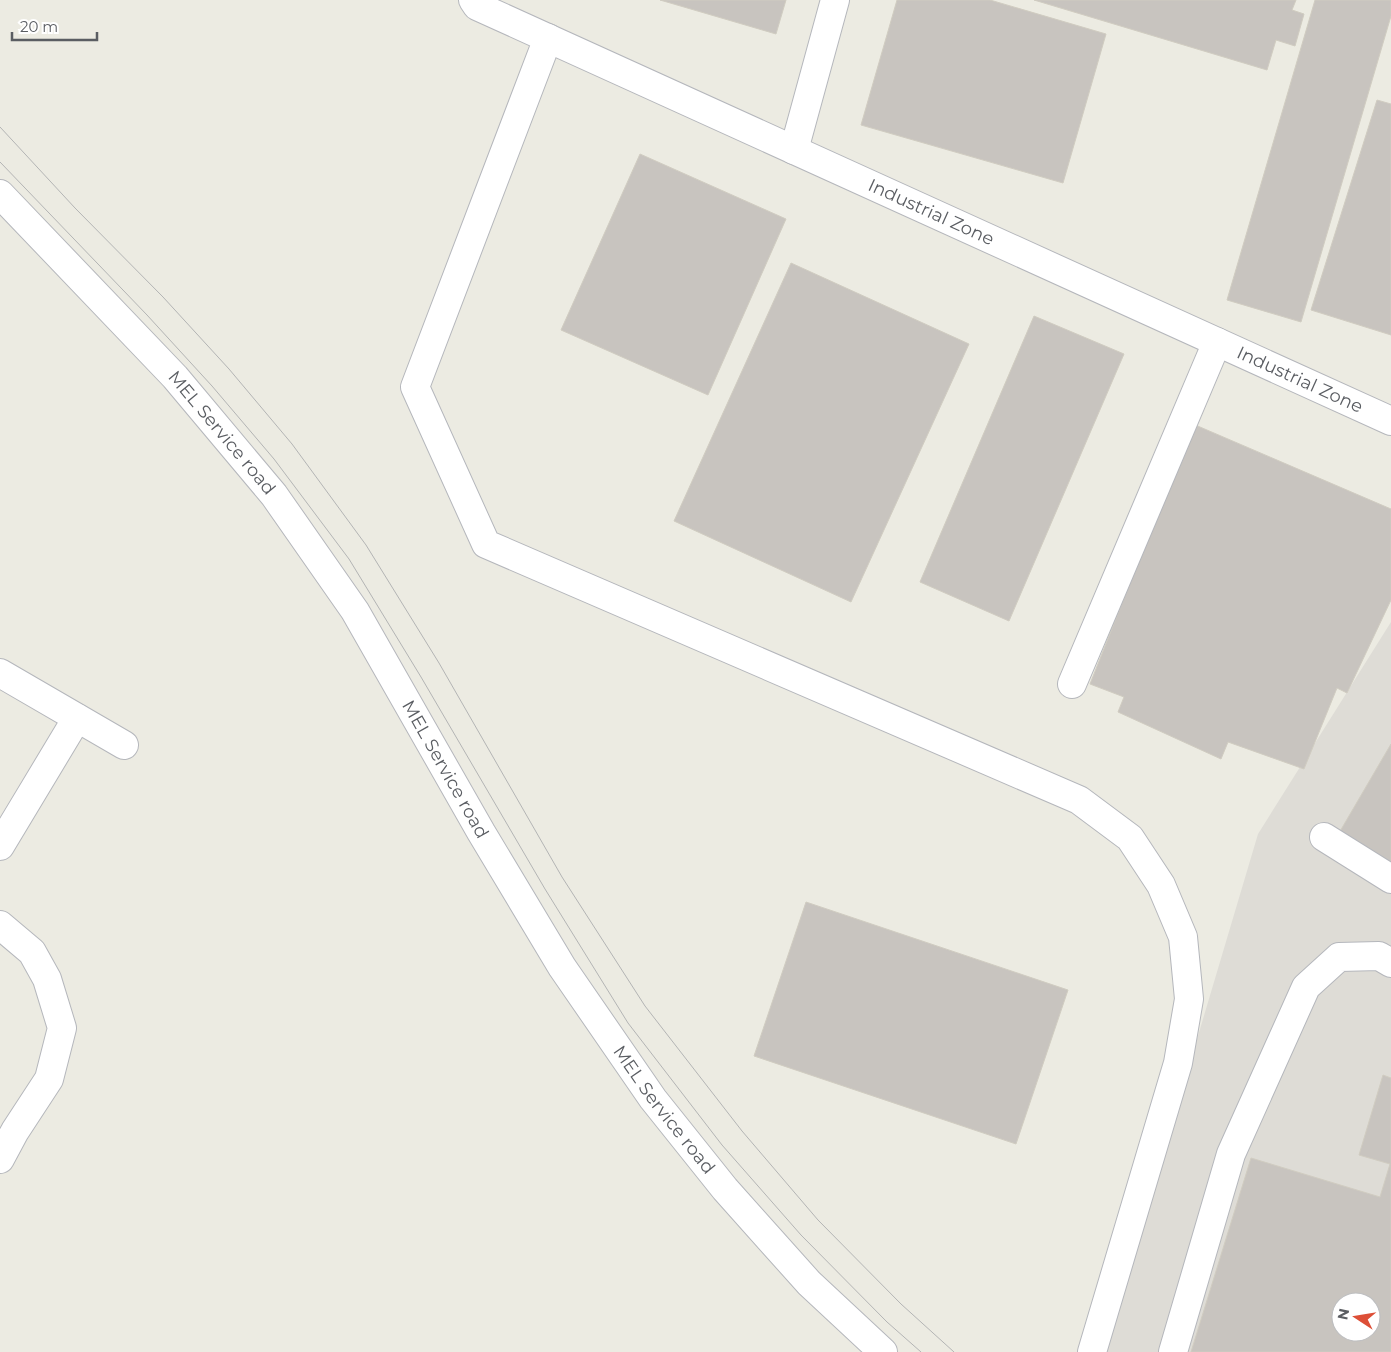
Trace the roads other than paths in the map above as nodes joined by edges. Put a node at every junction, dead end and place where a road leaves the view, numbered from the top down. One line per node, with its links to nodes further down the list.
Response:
1 (473, 0): 3 (street, Industrial Zone)
2 (835, 0): 4 (street)
3 (548, 38): 4 (street, Industrial Zone); 19 (street)
4 (794, 150): 6 (street, Industrial Zone)
5 (0, 194): 18 (street, MEL Service road)
6 (1217, 342): 7 (street, Industrial Zone); 9 (street)
7 (1391, 421)
8 (0, 673): 10 (street)
9 (1072, 684)
10 (77, 718): 11 (street); 13 (street)
11 (124, 745)
12 (1324, 837): 14 (street)
13 (0, 846)
14 (1391, 879)
15 (0, 925): 17 (street)
16 (1391, 963): 20 (street)
17 (0, 1159)
18 (883, 1352)
19 (1092, 1352)
20 (1172, 1352)

